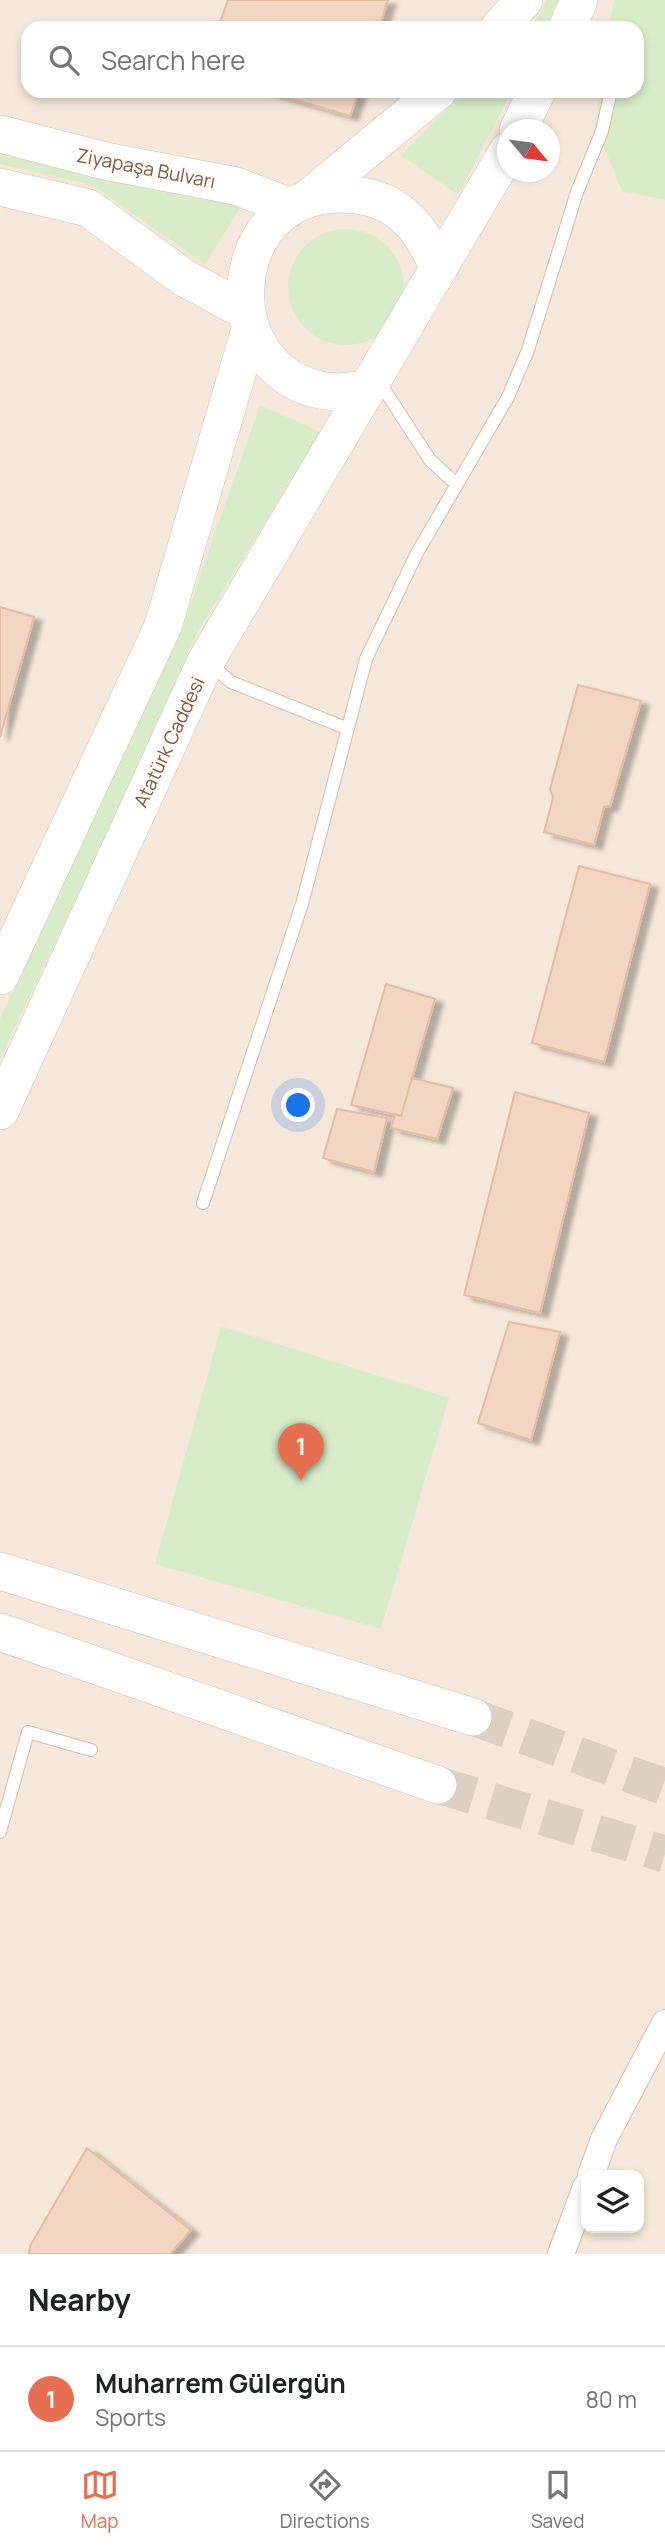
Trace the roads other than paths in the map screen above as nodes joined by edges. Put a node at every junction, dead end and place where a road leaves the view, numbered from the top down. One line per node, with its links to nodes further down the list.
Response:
1 (524, 0): 2 (main road)
2 (505, 21)
3 (429, 98): 10 (main road)
4 (534, 98): 6 (main road)
5 (609, 98): 14 (lane)
6 (523, 119)
7 (0, 134): 10 (main road, Ziyapaşa Bulvarı)
8 (497, 169): 11 (main road)
9 (0, 187): 12 (main road)
10 (298, 203): 11 (main road); 12 (main road)
11 (439, 268): 13 (main road)
12 (249, 319): 13 (main road); 17 (main road)
13 (371, 382): 14 (lane); 15 (main road, Atatürk Caddesi)
14 (455, 483): 16 (lane)
15 (206, 661): 16 (lane); 18 (main road, Atatürk Caddesi)
16 (346, 728): 19 (lane)
17 (0, 976)
18 (0, 1111)
19 (203, 1203)
20 (0, 1572): 22 (main road)
21 (0, 1632): 24 (main road)
22 (473, 1717)
23 (90, 1750): 25 (lane)
24 (438, 1785)
25 (0, 1832)
26 (665, 2024): 27 (street)
27 (592, 2170)
28 (581, 2200): 29 (street)
29 (561, 2254)

